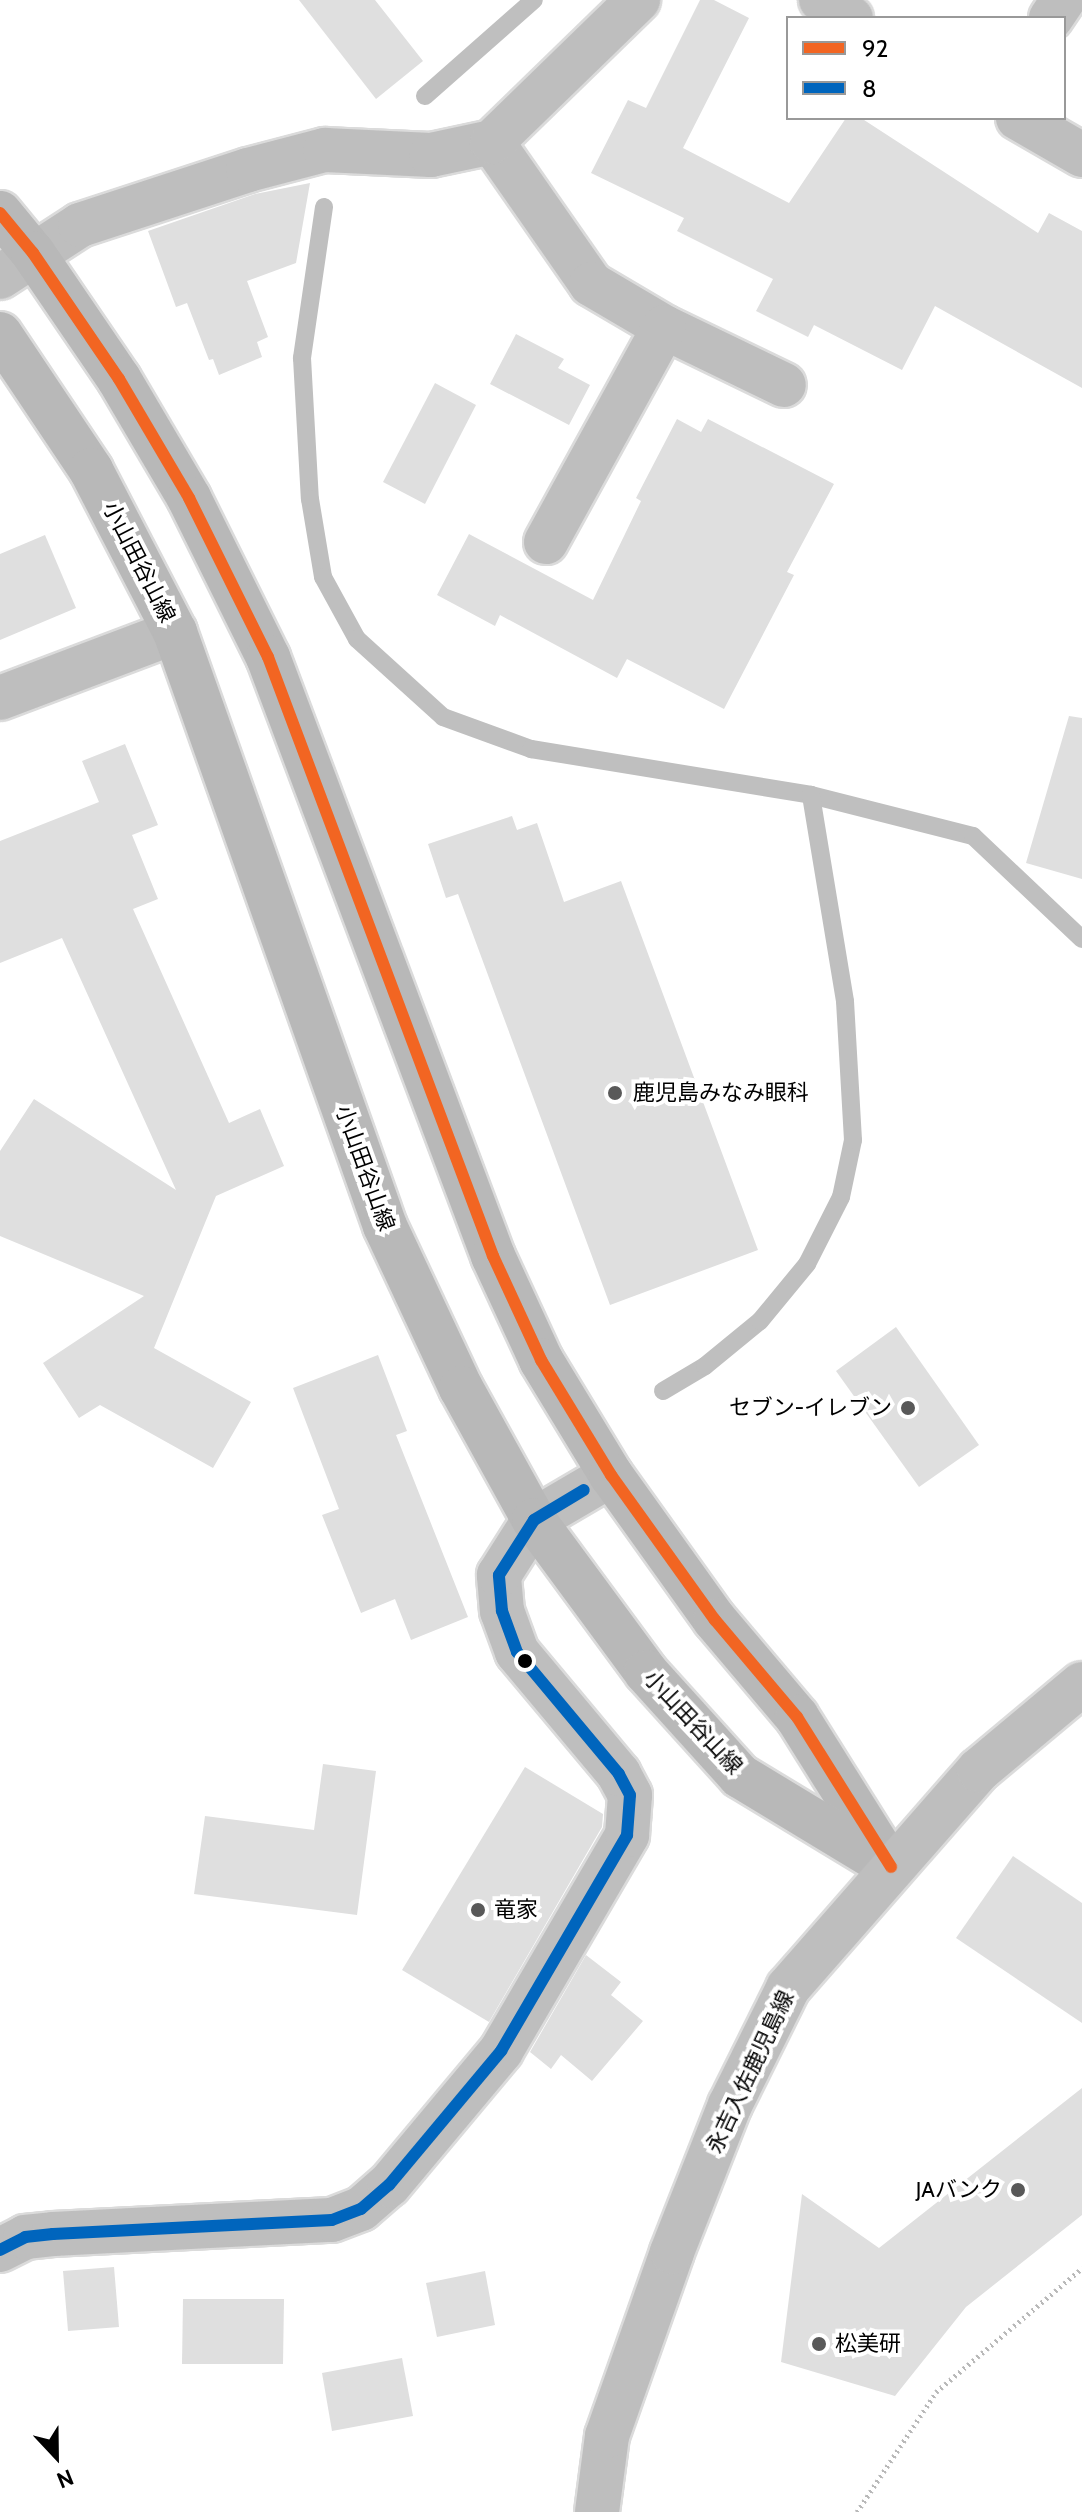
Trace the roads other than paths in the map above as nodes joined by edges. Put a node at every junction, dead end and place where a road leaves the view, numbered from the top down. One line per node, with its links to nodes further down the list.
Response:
1 (638, 0): 5 (street)
2 (821, 0): 3 (street)
3 (848, 16)
4 (1021, 120): 6 (street)
5 (492, 142): 8 (street); 9 (street)
6 (1082, 155)
7 (0, 213): 8 (main road)
8 (17, 265): 15 (main road)
9 (664, 327): 11 (street); 12 (street)
10 (0, 334): 13 (main road, 小山田谷山線)
11 (784, 385)
12 (546, 542)
13 (175, 632): 14 (street); 16 (main road, 小山田谷山線)
14 (0, 698)
15 (611, 1475): 16 (street); 18 (main road)
16 (534, 1520): 18 (main road, 小山田谷山線); 19 (street)
17 (1082, 1684): 18 (street, 永吉入佐鹿児島線)
18 (891, 1867): 20 (street, 永吉入佐鹿児島線)
19 (4, 2242)
20 (597, 2512)

